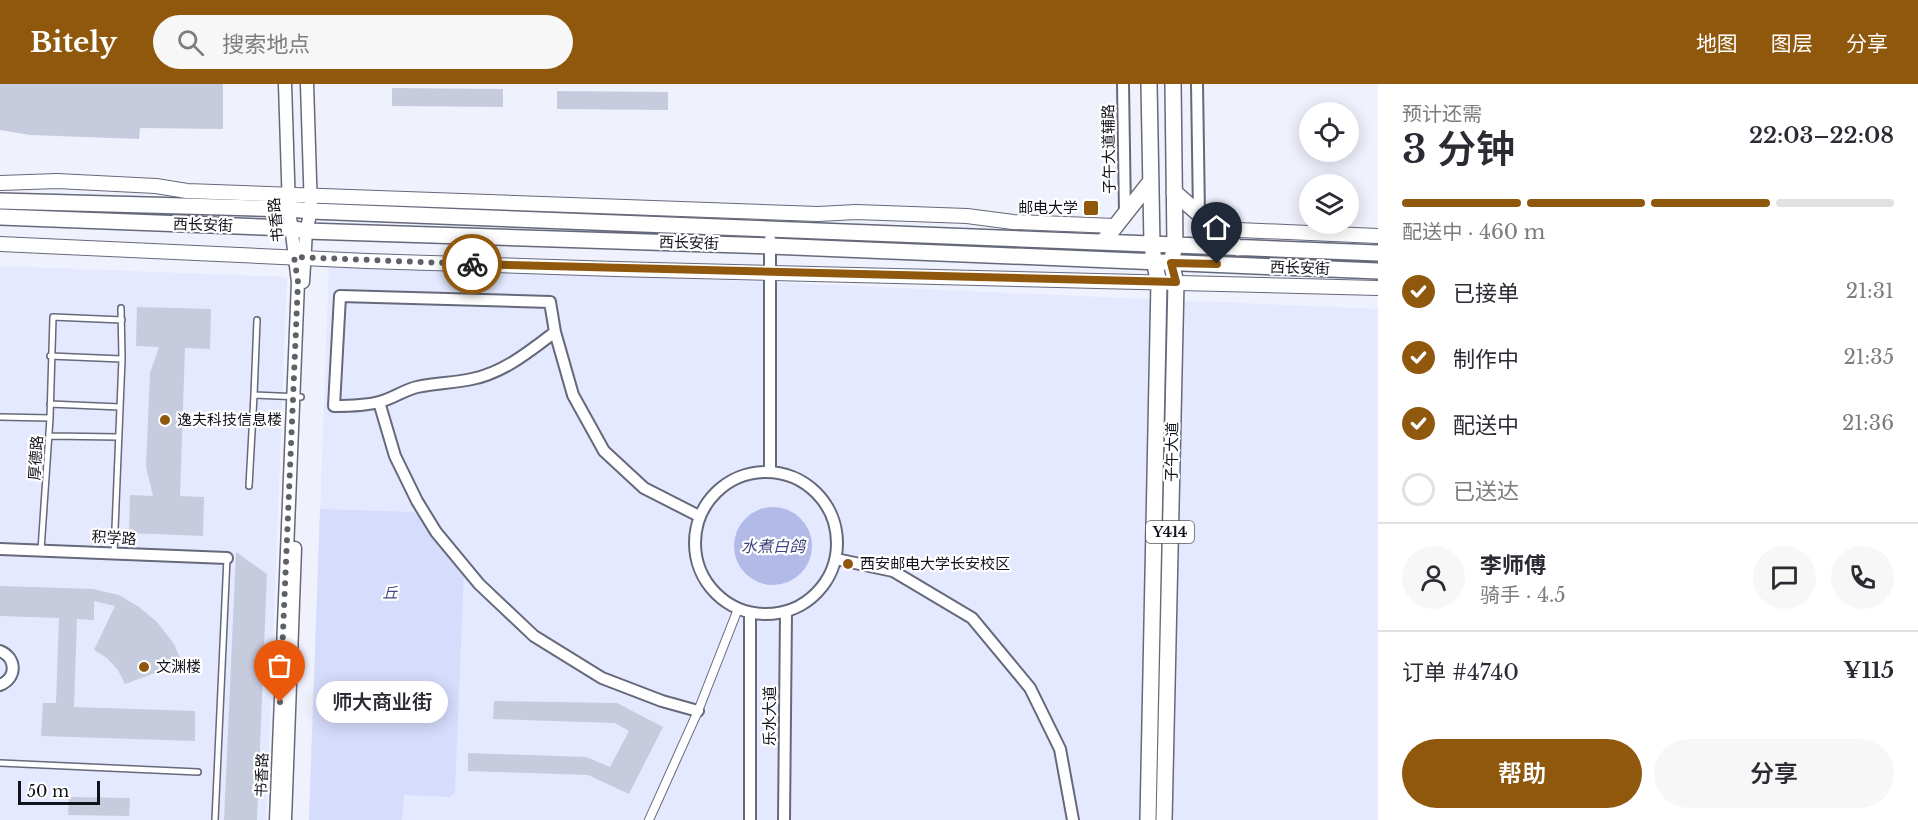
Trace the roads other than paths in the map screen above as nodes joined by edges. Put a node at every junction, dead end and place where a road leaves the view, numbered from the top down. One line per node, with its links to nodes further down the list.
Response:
1 (285, 84): 11 (street, 书香路)
2 (307, 84): 12 (street, 书香路)
3 (1123, 84): 15 (street, 子午大道辅路)
4 (1149, 84): 7 (main road, 子午大道)
5 (1173, 84): 9 (main road, 子午大道)
6 (1197, 84): 13 (street)
7 (1151, 181): 15 (main road); 23 (main road, 子午大道)
8 (0, 183): 11 (main road)
9 (1174, 192): 13 (main road); 24 (main road, 子午大道)
10 (0, 201): 11 (main road, 西长安街)
11 (289, 202): 12 (main road, 西长安街); 16 (street, 书香路)
12 (310, 204): 15 (main road); 18 (main road, 西长安街); 19 (street, 书香路)
13 (1199, 214): 17 (main road)
14 (0, 217): 16 (main road, 西长安街)
15 (1120, 220): 21 (main road)
16 (290, 228): 19 (main road, 西长安街); 28 (street, 书香路)
17 (1217, 229): 20 (main road); 26 (main road)
18 (770, 230): 21 (main road, 西长安街); 25 (street)
19 (306, 231): 25 (main road, 西长安街); 28 (street, 书香路)
20 (1378, 236)
21 (1103, 242): 23 (main road, 西长安街)
22 (0, 244): 28 (main road)
23 (1152, 244): 24 (main road, 西长安街); 29 (main road, 子午大道)
24 (1175, 245): 26 (main road, 西长安街); 30 (main road, 子午大道 / Y414)
25 (770, 246): 29 (main road, 西长安街); 32 (street)
26 (1238, 248): 27 (main road, 西长安街)
27 (1378, 253)
28 (299, 258): 32 (main road); 43 (street, 书香路)
29 (1154, 262): 30 (main road, 西长安街); 33 (main road, 子午大道 / Y414)
30 (1171, 263): 31 (main road, 西长安街); 34 (main road, 子午大道 / Y414)
31 (1378, 271)
32 (770, 273): 33 (main road); 51 (street)
33 (1159, 282): 34 (main road); 74 (main road, 子午大道 / Y414)
34 (1176, 282): 35 (main road); 75 (main road, 子午大道 / Y414)
35 (1378, 288)
36 (122, 308): 37 (lane)
37 (122, 320): 40 (lane); 41 (lane)
38 (257, 320): 42 (lane)
39 (555, 332): 44 (street); 44 (street); 53 (street)
40 (50, 356): 41 (lane); 45 (lane)
41 (122, 359): 46 (lane)
42 (254, 395): 43 (lane); 52 (lane)
43 (297, 397): 68 (street, 书香路); 69 (street, 书香路)
44 (379, 402): 64 (street)
45 (50, 405): 46 (lane); 48 (lane)
46 (120, 406): 50 (lane)
47 (0, 417): 48 (lane, 厚德路)
48 (50, 418): 49 (lane, 厚德路)
49 (50, 436): 50 (lane); 55 (lane, 厚德路)
50 (119, 437): 56 (lane)
51 (770, 470): 53 (street); 58 (street)
52 (249, 486)
53 (699, 516): 59 (street)
54 (0, 549): 55 (street, 积学路)
55 (41, 549): 56 (street, 积学路)
56 (114, 553): 57 (street, 积学路)
57 (227, 558): 67 (lane)
58 (836, 559): 60 (street); 73 (street)
59 (738, 609): 61 (street); 64 (street)
60 (786, 612): 61 (street); 72 (street, 乐水大道)
61 (750, 613): 71 (street, 乐水大道)
62 (0, 651): 63 (street)
63 (0, 684)
64 (698, 711): 70 (street)
65 (0, 763): 66 (lane)
66 (198, 772)
67 (215, 820)
68 (276, 820)
69 (285, 820)
70 (649, 820)
71 (750, 820)
72 (784, 820)
73 (1073, 820)
74 (1148, 820)
75 (1164, 820)

